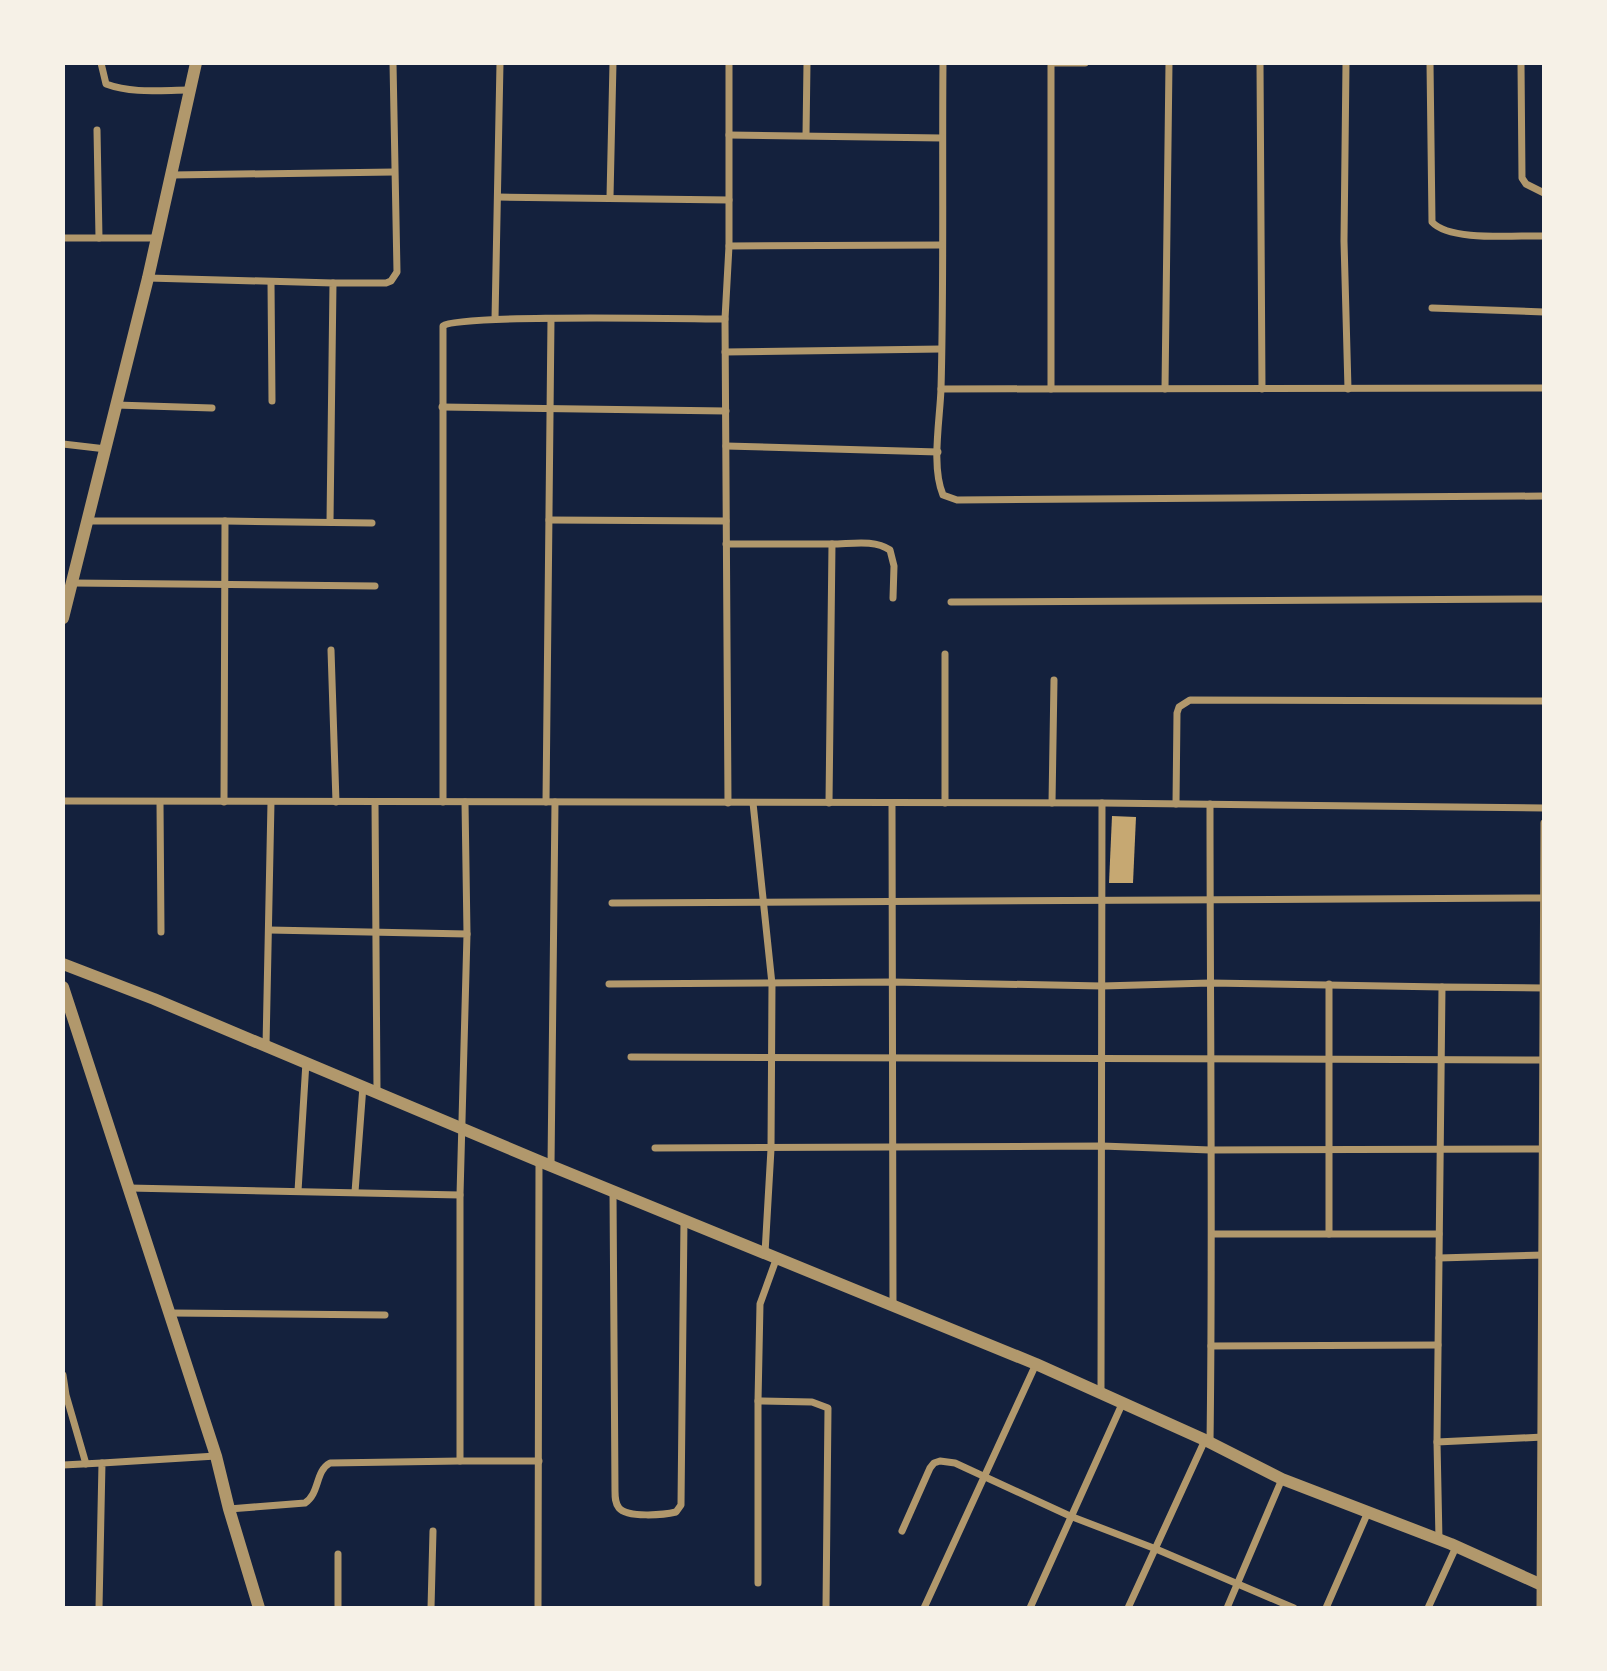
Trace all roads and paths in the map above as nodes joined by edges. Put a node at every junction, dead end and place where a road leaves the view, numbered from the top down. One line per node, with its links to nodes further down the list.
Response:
1 (101, 63): 16 (street)
2 (196, 63): 16 (street)
3 (393, 63): 21 (street)
4 (500, 63): 24 (street)
5 (613, 63): 25 (street)
6 (729, 63): 18 (street)
7 (807, 63): 19 (street)
8 (943, 63): 20 (street)
9 (1051, 63): 10 (street); 45 (street)
10 (1085, 63)
11 (1169, 63): 46 (street)
12 (1260, 63): 47 (street)
13 (1346, 63): 48 (street)
14 (1430, 63): 27 (street)
15 (1521, 63): 23 (street)
16 (190, 90): 22 (street)
17 (97, 130): 29 (street)
18 (729, 135): 19 (street); 26 (street)
19 (806, 135): 20 (street)
20 (942, 138): 31 (street)
21 (394, 172): 22 (street); 35 (street)
22 (172, 174): 30 (street)
23 (1544, 193)
24 (498, 197): 25 (street); 38 (street)
25 (610, 197): 26 (street)
26 (729, 200): 32 (street)
27 (1544, 236)
28 (63, 238): 29 (street)
29 (99, 238): 30 (street)
30 (157, 238): 33 (street)
31 (942, 245): 32 (street); 41 (street)
32 (729, 246): 40 (street)
33 (148, 278): 34 (street); 50 (street)
34 (271, 282): 35 (street); 49 (street)
35 (333, 283): 64 (street)
36 (1432, 308): 37 (street)
37 (1544, 312)
38 (495, 319): 39 (street); 51 (street)
39 (551, 319): 40 (street); 53 (street)
40 (725, 319): 42 (street)
41 (942, 349): 42 (street); 44 (street)
42 (725, 352): 54 (street)
43 (1544, 388): 48 (street)
44 (941, 389): 45 (street); 58 (street)
45 (1051, 389): 46 (street)
46 (1165, 389): 47 (street)
47 (1262, 389): 48 (street)
48 (1348, 389)
49 (272, 401)
50 (116, 405): 52 (street); 57 (street)
51 (442, 407): 53 (street); 85 (street)
52 (212, 408)
53 (550, 409): 54 (street); 60 (street)
54 (726, 411): 56 (street)
55 (63, 444): 57 (street)
56 (726, 446): 58 (street); 63 (street)
57 (106, 449): 61 (street)
58 (938, 452): 59 (street)
59 (1544, 496)
60 (549, 520): 63 (street); 87 (street)
61 (88, 521): 62 (street); 68 (street)
62 (225, 521): 64 (street); 69 (street)
63 (726, 521): 66 (street)
64 (330, 522): 65 (street)
65 (372, 523)
66 (726, 544): 67 (street); 89 (street)
67 (832, 544): 71 (street); 91 (street)
68 (72, 583): 69 (street); 74 (street)
69 (224, 586): 70 (street); 81 (street)
70 (374, 586)
71 (893, 598)
72 (1544, 599): 73 (street)
73 (950, 602)
74 (63, 618)
75 (331, 650): 83 (street)
76 (945, 654): 93 (street)
77 (1054, 680): 94 (street)
78 (1544, 701): 96 (street)
79 (63, 801): 80 (street)
80 (160, 802): 81 (street); 107 (street)
81 (224, 802): 82 (street)
82 (271, 802): 83 (street); 106 (street)
83 (336, 802): 84 (street)
84 (375, 802): 85 (street); 108 (street)
85 (443, 802): 86 (street)
86 (465, 802): 87 (street); 109 (street)
87 (546, 802): 88 (street)
88 (555, 802): 89 (street); 141 (street)
89 (728, 803): 90 (street)
90 (753, 803): 91 (street); 104 (street)
91 (829, 803): 92 (street)
92 (892, 803): 93 (street); 101 (street)
93 (945, 803): 94 (street)
94 (1052, 803): 95 (street)
95 (1102, 803): 96 (street); 105 (street)
96 (1176, 804): 97 (street)
97 (1209, 804): 98 (street); 102 (street)
98 (1544, 808)
99 (1544, 822): 100 (street)
100 (1544, 898): 102 (street); 119 (street)
101 (892, 901): 104 (street); 105 (street); 111 (street)
102 (1210, 902): 105 (street); 112 (street)
103 (612, 903): 104 (street)
104 (764, 903): 114 (street)
105 (1102, 903): 116 (street)
106 (268, 930): 108 (street); 120 (street)
107 (161, 932)
108 (377, 932): 109 (street); 131 (street)
109 (467, 934): 132 (street)
110 (63, 964): 120 (street)
111 (892, 982): 114 (street); 116 (street); 123 (street)
112 (1210, 983): 115 (street); 116 (street); 125 (street)
113 (609, 984): 114 (street)
114 (772, 984): 122 (street)
115 (1329, 984): 118 (street); 126 (street)
116 (1102, 986): 124 (street)
117 (63, 987): 142 (street)
118 (1442, 987): 119 (street); 127 (street)
119 (1544, 988): 128 (street)
120 (266, 1048): 129 (street)
121 (631, 1057): 122 (street)
122 (771, 1057): 123 (street); 138 (street)
123 (892, 1057): 124 (street); 133 (street)
124 (1102, 1058): 125 (street); 134 (street)
125 (1210, 1059): 126 (street); 140 (street)
126 (1329, 1059): 127 (street); 137 (street)
127 (1441, 1060): 128 (street); 135 (street)
128 (1544, 1060): 139 (street)
129 (306, 1062): 130 (street); 143 (street)
130 (363, 1086): 131 (street); 145 (street)
131 (377, 1091): 132 (street)
132 (462, 1127): 141 (street); 146 (street)
133 (892, 1146): 134 (street); 138 (street); 154 (street)
134 (1102, 1146): 140 (street); 161 (street)
135 (1440, 1147): 137 (street); 139 (street); 150 (street)
136 (655, 1148): 138 (street)
137 (1329, 1148): 140 (street); 149 (street)
138 (771, 1149): 151 (street)
139 (1543, 1149): 152 (street)
140 (1210, 1150): 148 (street)
141 (545, 1163): 144 (street); 170 (street)
142 (129, 1188): 143 (street); 155 (street)
143 (298, 1191): 145 (street)
144 (613, 1191): 147 (street); 147 (street)
145 (355, 1192): 146 (street)
146 (460, 1195): 169 (street)
147 (684, 1219): 151 (street)
148 (1213, 1234): 149 (street); 158 (street)
149 (1329, 1234): 150 (street)
150 (1439, 1234): 153 (street)
151 (771, 1255): 154 (street); 163 (street)
152 (1543, 1255): 153 (street); 165 (street)
153 (1439, 1258): 157 (street)
154 (893, 1305): 159 (street)
155 (170, 1313): 156 (street); 168 (street)
156 (385, 1315)
157 (1438, 1345): 158 (street); 167 (street)
158 (1211, 1346): 166 (street)
159 (1036, 1364): 161 (street); 174 (street)
160 (63, 1375): 162 (street)
161 (1101, 1392): 164 (street)
162 (65, 1395): 172 (street)
163 (758, 1401): 185 (street); 193 (street)
164 (1123, 1402): 166 (street); 178 (street)
165 (1543, 1437): 167 (street); 187 (street)
166 (1208, 1441): 175 (street); 183 (street)
167 (1437, 1442): 181 (street)
168 (216, 1456): 171 (street); 176 (street)
169 (460, 1461): 170 (street); 176 (street)
170 (539, 1461): 192 (street)
171 (102, 1463): 172 (street); 188 (street)
172 (86, 1464): 173 (street)
173 (63, 1465)
174 (985, 1475): 178 (street); 180 (street); 194 (street)
175 (1282, 1479): 177 (street); 186 (street)
176 (229, 1509): 189 (street)
177 (1368, 1512): 181 (street); 199 (street)
178 (1070, 1516): 183 (street); 195 (street)
179 (433, 1531): 191 (street)
180 (902, 1531)
181 (1439, 1540): 182 (street)
182 (1456, 1547): 187 (street); 200 (street)
183 (1156, 1549): 186 (street); 196 (street)
184 (338, 1553): 190 (street)
185 (758, 1583)
186 (1237, 1584): 197 (street); 198 (street)
187 (1542, 1585): 201 (street)
188 (99, 1608)
189 (259, 1608)
190 (338, 1608)
191 (431, 1608)
192 (538, 1608)
193 (825, 1608)
194 (924, 1608)
195 (1030, 1608)
196 (1128, 1608)
197 (1227, 1608)
198 (1294, 1608)
199 (1326, 1608)
200 (1428, 1608)
201 (1540, 1608)

